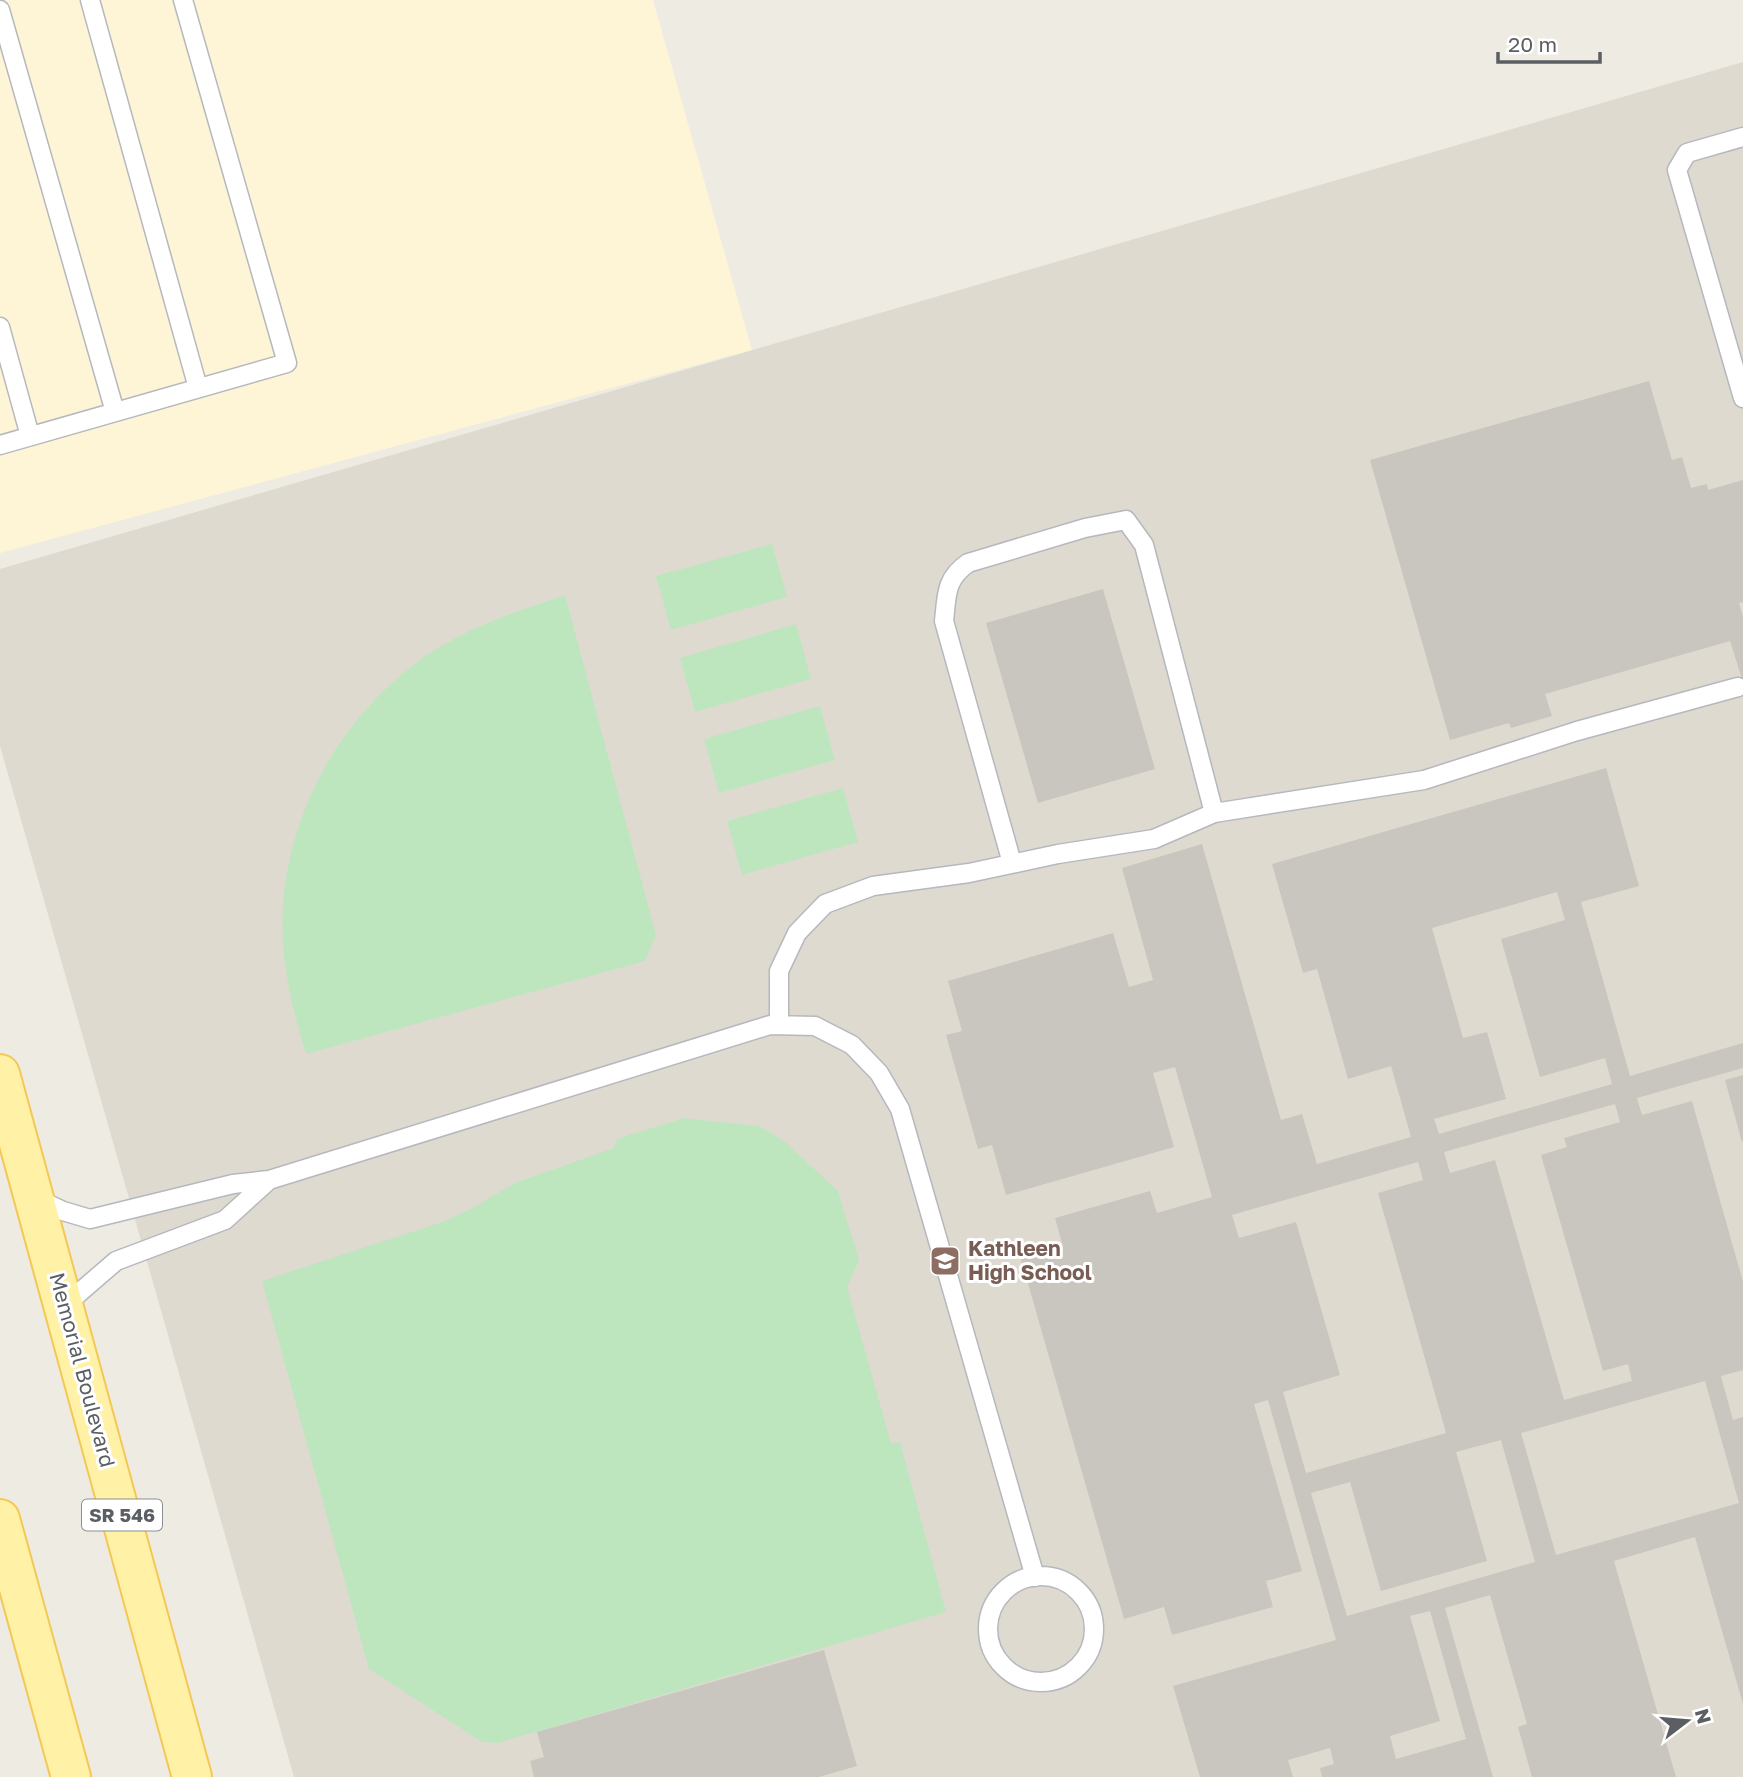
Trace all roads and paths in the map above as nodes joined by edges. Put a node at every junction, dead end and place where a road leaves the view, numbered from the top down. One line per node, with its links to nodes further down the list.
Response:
1 (90, 0): 6 (lane)
2 (183, 0): 6 (lane)
3 (0, 10): 8 (lane)
4 (1743, 137): 7 (lane)
5 (0, 327): 9 (lane)
6 (198, 388): 8 (lane)
7 (1743, 398)
8 (115, 412): 9 (lane)
9 (30, 436): 10 (lane)
10 (0, 445)
11 (1738, 687): 12 (lane)
12 (1214, 813): 13 (lane); 13 (lane)
13 (1012, 863): 14 (lane)
14 (779, 1025): 16 (lane); 20 (lane)
15 (2, 1080): 17 (main road, Memorial Boulevard / SR 546)
16 (269, 1180): 17 (lane); 18 (lane)
17 (35, 1198): 18 (main road, Memorial Boulevard / SR 546)
18 (65, 1305): 22 (main road, Memorial Boulevard / SR 546)
19 (0, 1519): 21 (main road)
20 (1035, 1577): 20 (lane)
21 (71, 1777)
22 (192, 1777)

